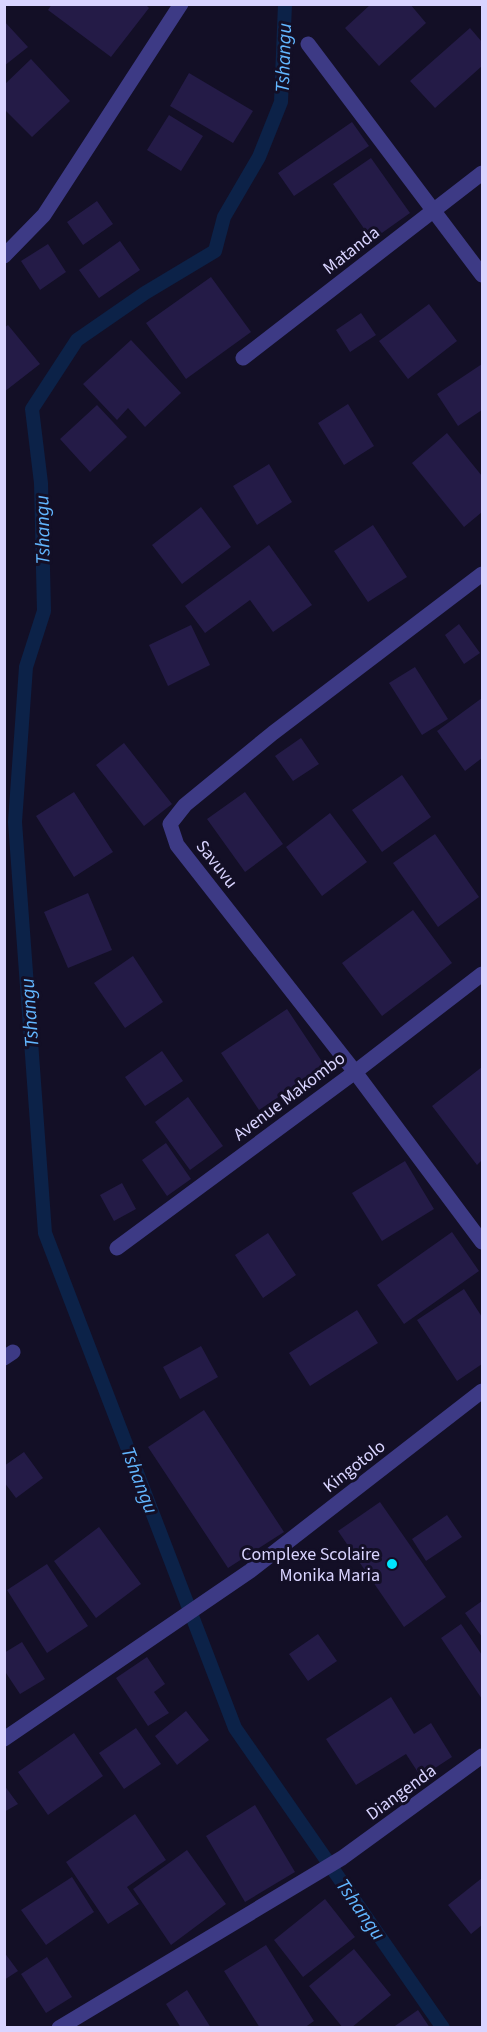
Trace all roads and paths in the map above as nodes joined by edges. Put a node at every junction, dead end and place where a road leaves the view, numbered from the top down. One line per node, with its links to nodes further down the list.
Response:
1 (181, 4): 5 (street)
2 (308, 44): 4 (street)
3 (483, 173): 4 (street, Matanda)
4 (433, 212): 6 (street); 7 (street, Matanda)
5 (4, 255)
6 (483, 275)
7 (243, 358)
8 (483, 574): 10 (street, Savuvu)
9 (483, 974): 10 (street, Avenue Makombo)
10 (355, 1072): 11 (street, Savuvu); 12 (street, Avenue Makombo)
11 (483, 1242)
12 (117, 1248)
13 (483, 1391): 14 (street, Kingotolo)
14 (4, 1739)
15 (483, 1756): 16 (street, Diangenda)
16 (59, 2028)

